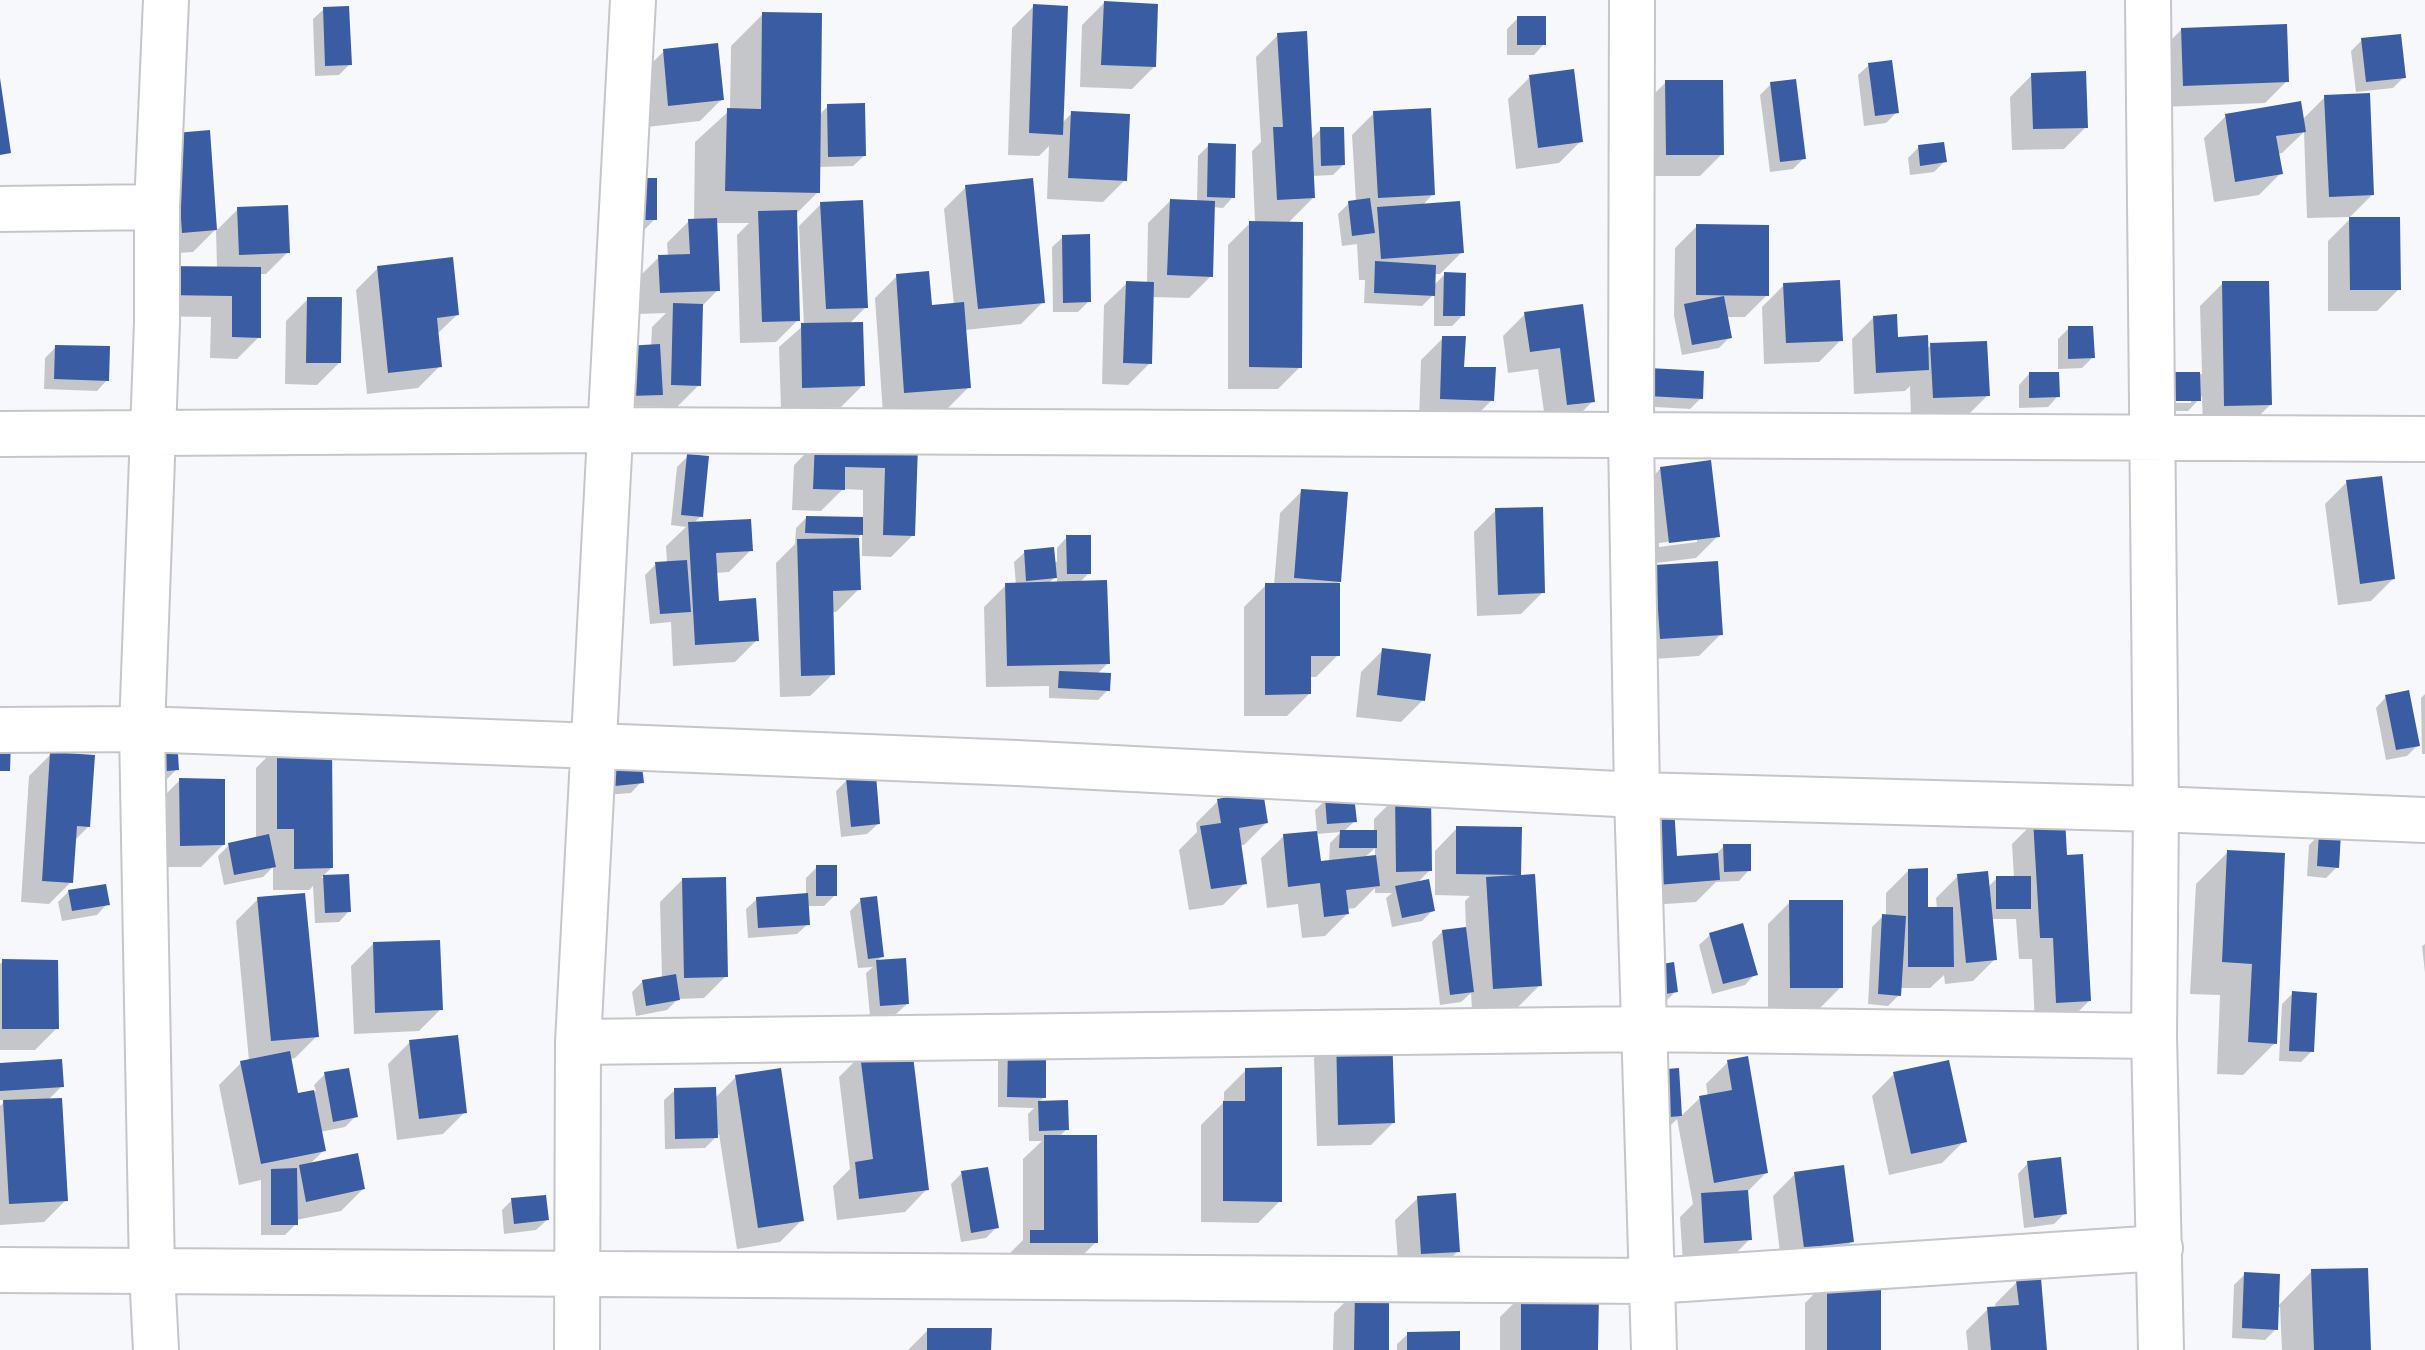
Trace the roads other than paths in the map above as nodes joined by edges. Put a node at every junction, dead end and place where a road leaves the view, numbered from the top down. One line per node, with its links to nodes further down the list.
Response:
1 (166, 0): 5 (street)
2 (633, 0): 7 (street)
3 (1632, 0): 10 (street)
4 (2148, 0): 11 (street)
5 (157, 207): 6 (street); 9 (street)
6 (0, 209)
7 (611, 430): 9 (street); 10 (street); 15 (street)
8 (0, 434): 9 (street)
9 (152, 434): 13 (street)
10 (1631, 435): 11 (street); 16 (street)
11 (2152, 438): 12 (street); 17 (street)
12 (2425, 439)
13 (142, 729): 14 (street); 15 (street); 24 (street)
14 (0, 730)
15 (595, 746): 16 (street); 21 (street)
16 (1637, 795): 17 (street); 19 (street)
17 (2156, 809): 18 (street); 20 (street)
18 (2425, 820)
19 (1645, 1029): 20 (street); 21 (street); 26 (street)
20 (2154, 1036): 22 (street)
21 (578, 1042): 25 (street)
22 (2160, 1248): 26 (street); 30 (street)
23 (0, 1270): 24 (street)
24 (152, 1272): 25 (street); 27 (street)
25 (579, 1274): 26 (street); 28 (street)
26 (1652, 1281): 29 (street)
27 (156, 1350)
28 (577, 1350)
29 (1654, 1350)
30 (2161, 1350)

